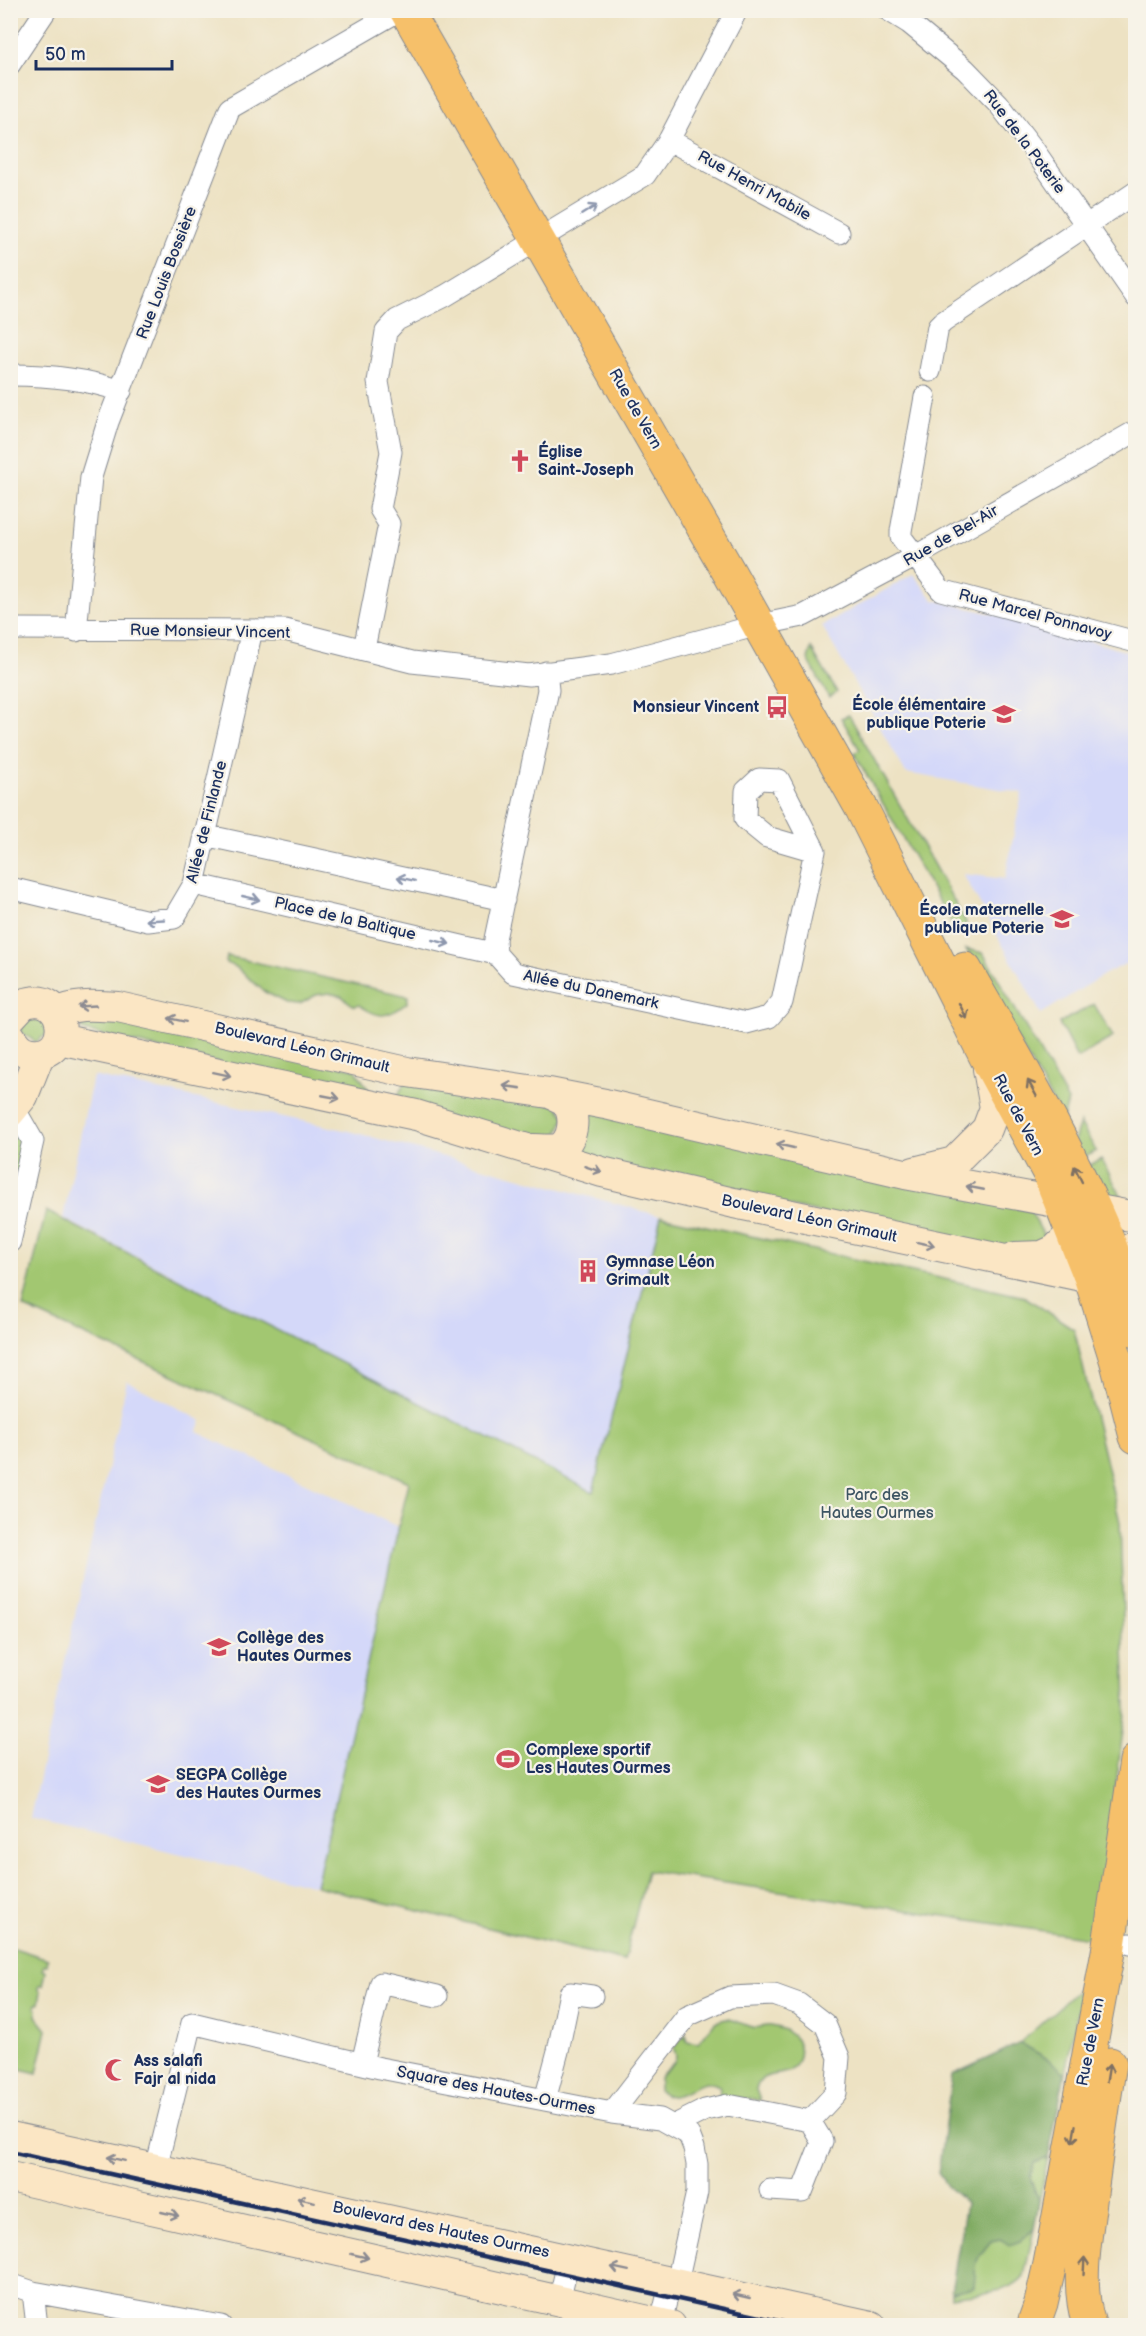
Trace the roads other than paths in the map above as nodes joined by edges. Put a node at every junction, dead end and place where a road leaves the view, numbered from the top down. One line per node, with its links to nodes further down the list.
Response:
1 (46, 10): 6 (street)
2 (400, 10): 15 (street, Rue Louis Bossière)
3 (406, 10): 11 (main road, Rue de Vern)
4 (737, 10): 7 (street)
5 (888, 10): 9 (street, Rue de la Poterie)
6 (10, 64)
7 (669, 140): 10 (street, Rue Henri Mabile); 11 (street, one-way to 7)
8 (1136, 192): 9 (street)
9 (1086, 226): 12 (street, Rue de la Poterie); 13 (street)
10 (839, 233)
11 (538, 239): 19 (main road, Rue de Vern); 24 (street)
12 (1136, 297)
13 (930, 371)
14 (10, 375): 15 (street)
15 (121, 391): 22 (street, Rue Louis Bossière)
16 (925, 397): 18 (street, Rue Marcel Ponnavoy)
17 (1136, 431): 18 (street, Rue de Bel-Air)
18 (916, 556): 19 (street, Rue de Bel-Air); 23 (street, Rue Marcel Ponnavoy)
19 (759, 625): 25 (street, Rue Monsieur Vincent); 26 (main road, Rue de Vern)
20 (10, 629): 22 (street, Rue Monsieur Vincent)
21 (252, 630): 22 (street, Rue Monsieur Vincent); 24 (street, Rue Monsieur Vincent); 27 (street, Allée de Finlande)
22 (76, 631)
23 (1136, 642)
24 (364, 649): 25 (street, Rue Monsieur Vincent)
25 (546, 672): 31 (street)
26 (862, 808): 35 (main road, Rue de Vern, one-way to 35); 40 (main road, Rue de Vern, one-way to 26)
27 (204, 835): 29 (street, Allée de Finlande); 31 (street, one-way to 27)
28 (815, 851): 32 (street, Allée du Danemark)
29 (194, 884): 30 (street, Allée de Finlande, one-way to 30); 32 (street, Place de la Baltique, one-way to 32)
30 (10, 888)
31 (504, 900): 32 (street)
32 (496, 954)
33 (15, 1005): 34 (main road)
34 (37, 1038): 36 (main road, Boulevard Léon Grimault, one-way to 34); 37 (main road); 38 (main road, Boulevard Léon Grimault, one-way to 38)
35 (986, 1057): 39 (main road); 42 (main road, Rue de Vern)
36 (549, 1093): 38 (main road, Boulevard Léon Grimault); 39 (main road, Boulevard Léon Grimault, one-way to 36)
37 (12, 1100): 43 (street)
38 (530, 1149): 44 (main road, Boulevard Léon Grimault, one-way to 44)
39 (905, 1174): 42 (main road, Boulevard Léon Grimault, one-way to 39)
40 (1096, 1210): 41 (main road, Boulevard Léon Grimault); 42 (main road, Boulevard Léon Grimault); 45 (main road, Rue de Vern)
41 (1136, 1217)
42 (1068, 1219): 44 (main road); 45 (main road, Rue de Vern)
43 (10, 1242)
44 (992, 1258): 45 (main road, Boulevard Léon Grimault)
45 (1120, 1271): 46 (main road, Rue de Vern); 47 (main road, Rue de Vern)
46 (1136, 1330)
47 (1136, 1437)
48 (1136, 1761): 68 (main road, Rue de Vern, one-way to 68)
49 (1136, 1903): 50 (main road, Rue de Vern)
50 (1133, 1945): 73 (main road, Rue de Vern, one-way to 50)
51 (437, 1996): 53 (street)
52 (592, 1996): 54 (street)
53 (371, 2066): 54 (street, Square des Hautes-Ourmes); 59 (street, Square des Hautes-Ourmes)
54 (545, 2100): 55 (street, Square des Hautes-Ourmes)
55 (612, 2113): 56 (street, Square des Hautes-Ourmes); 57 (street, Square des Hautes-Ourmes)
56 (810, 2121): 57 (street); 61 (street)
57 (673, 2126): 63 (street, Square des Hautes-Ourmes)
58 (10, 2136): 59 (main road, Boulevard des Hautes Ourmes, one-way to 58)
59 (156, 2168): 62 (main road, Boulevard des Hautes Ourmes, one-way to 59)
60 (10, 2177): 66 (main road, one-way to 66)
61 (770, 2190)
62 (569, 2258): 63 (main road, Boulevard des Hautes Ourmes, one-way to 62); 66 (street)
63 (674, 2281): 69 (street, Square des Hautes-Ourmes); 72 (main road, Boulevard des Hautes Ourmes, one-way to 63)
64 (10, 2284): 65 (street)
65 (33, 2292): 70 (street); 71 (street)
66 (559, 2301): 67 (main road)
67 (612, 2318): 69 (main road)
68 (1028, 2323): 73 (main road)
69 (658, 2324)
70 (37, 2325)
71 (221, 2325)
72 (871, 2325)
73 (1090, 2325)

